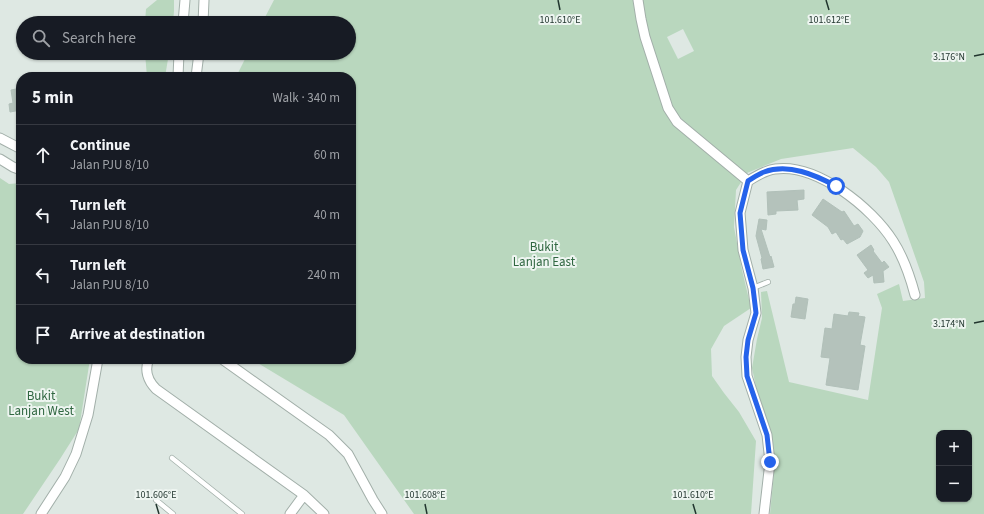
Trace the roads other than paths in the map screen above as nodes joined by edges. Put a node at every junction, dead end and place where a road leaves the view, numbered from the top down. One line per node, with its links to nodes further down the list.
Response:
1 (185, 0): 4 (street)
2 (204, 0): 5 (street)
3 (638, 0): 14 (street)
4 (184, 16)
5 (203, 16)
6 (179, 60): 8 (street)
7 (198, 60): 9 (street)
8 (178, 72)
9 (197, 72)
10 (0, 138): 11 (street)
11 (16, 146)
12 (0, 159): 13 (street)
13 (16, 168)
14 (748, 181): 16 (street); 17 (street)
15 (768, 282): 16 (lane)
16 (753, 288): 30 (street)
17 (916, 295)
18 (97, 364): 24 (street)
19 (148, 364): 22 (street)
20 (229, 364): 29 (street)
21 (172, 458): 26 (lane)
22 (304, 495): 27 (street); 28 (street)
23 (156, 500): 25 (lane)
24 (41, 514)
25 (173, 514)
26 (242, 514)
27 (290, 514)
28 (324, 514)
29 (382, 514)
30 (764, 514)

